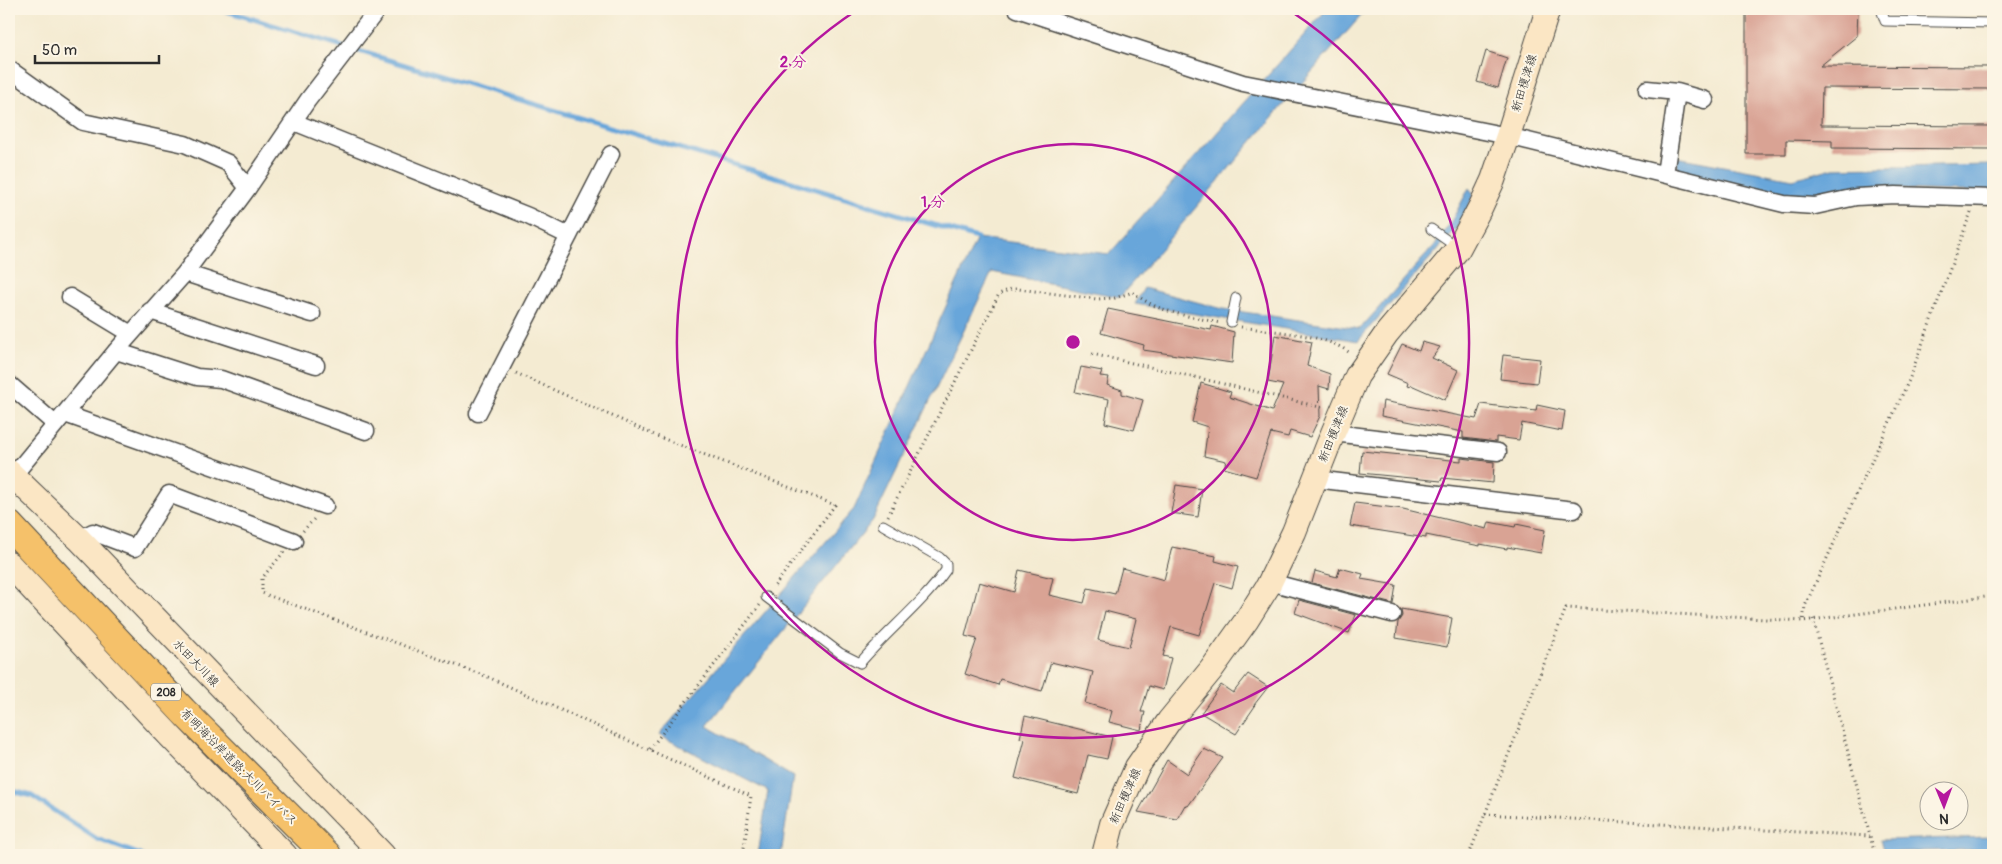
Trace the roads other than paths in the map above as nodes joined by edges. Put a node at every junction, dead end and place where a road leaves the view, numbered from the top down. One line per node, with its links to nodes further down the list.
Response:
1 (378, 9): 10 (street)
2 (1017, 9): 11 (street)
3 (1548, 9): 11 (main road, 新田榎津線)
4 (1881, 9): 5 (lane)
5 (1993, 23)
6 (9, 69): 14 (street)
7 (1647, 90): 8 (street)
8 (1677, 92): 9 (street); 13 (street)
9 (1705, 100)
10 (294, 122): 14 (street); 17 (street)
11 (1508, 136): 13 (street); 18 (main road, 新田榎津線)
12 (611, 154): 17 (street)
13 (1665, 174): 15 (street)
14 (248, 188): 19 (street)
15 (1993, 198)
16 (1431, 229): 18 (lane)
17 (569, 236): 29 (street)
18 (1458, 249): 31 (main road, 新田榎津線)
19 (185, 272): 22 (street); 23 (street)
20 (70, 297): 25 (street)
21 (1236, 298): 24 (lane)
22 (150, 311): 25 (street); 27 (street)
23 (312, 314)
24 (1230, 324)
25 (131, 334): 26 (street)
26 (116, 351): 30 (street); 32 (street)
27 (316, 365)
28 (9, 384): 30 (street)
29 (478, 413)
30 (60, 419): 34 (street); 36 (street)
31 (1337, 423): 33 (street); 35 (main road, 新田榎津線)
32 (366, 431)
33 (1498, 452)
34 (10, 477): 41 (main road, 水田大川線)
35 (1315, 479): 37 (street); 44 (main road, 新田榎津線)
36 (325, 506)
37 (1574, 510)
38 (883, 525): 45 (lane)
39 (9, 526): 49 (highway, 有明海沿岸道路;大川バイパス / 208)
40 (9, 540): 48 (highway, 有明海沿岸道路;大川バイパス / 208)
41 (79, 540): 42 (street); 50 (main road, 水田大川線)
42 (294, 542)
43 (9, 564): 47 (main road)
44 (1270, 582): 46 (street); 51 (main road, 新田榎津線)
45 (770, 600)
46 (1392, 614)
47 (285, 855)
48 (313, 855)
49 (327, 855)
50 (382, 855)
51 (1104, 855)

